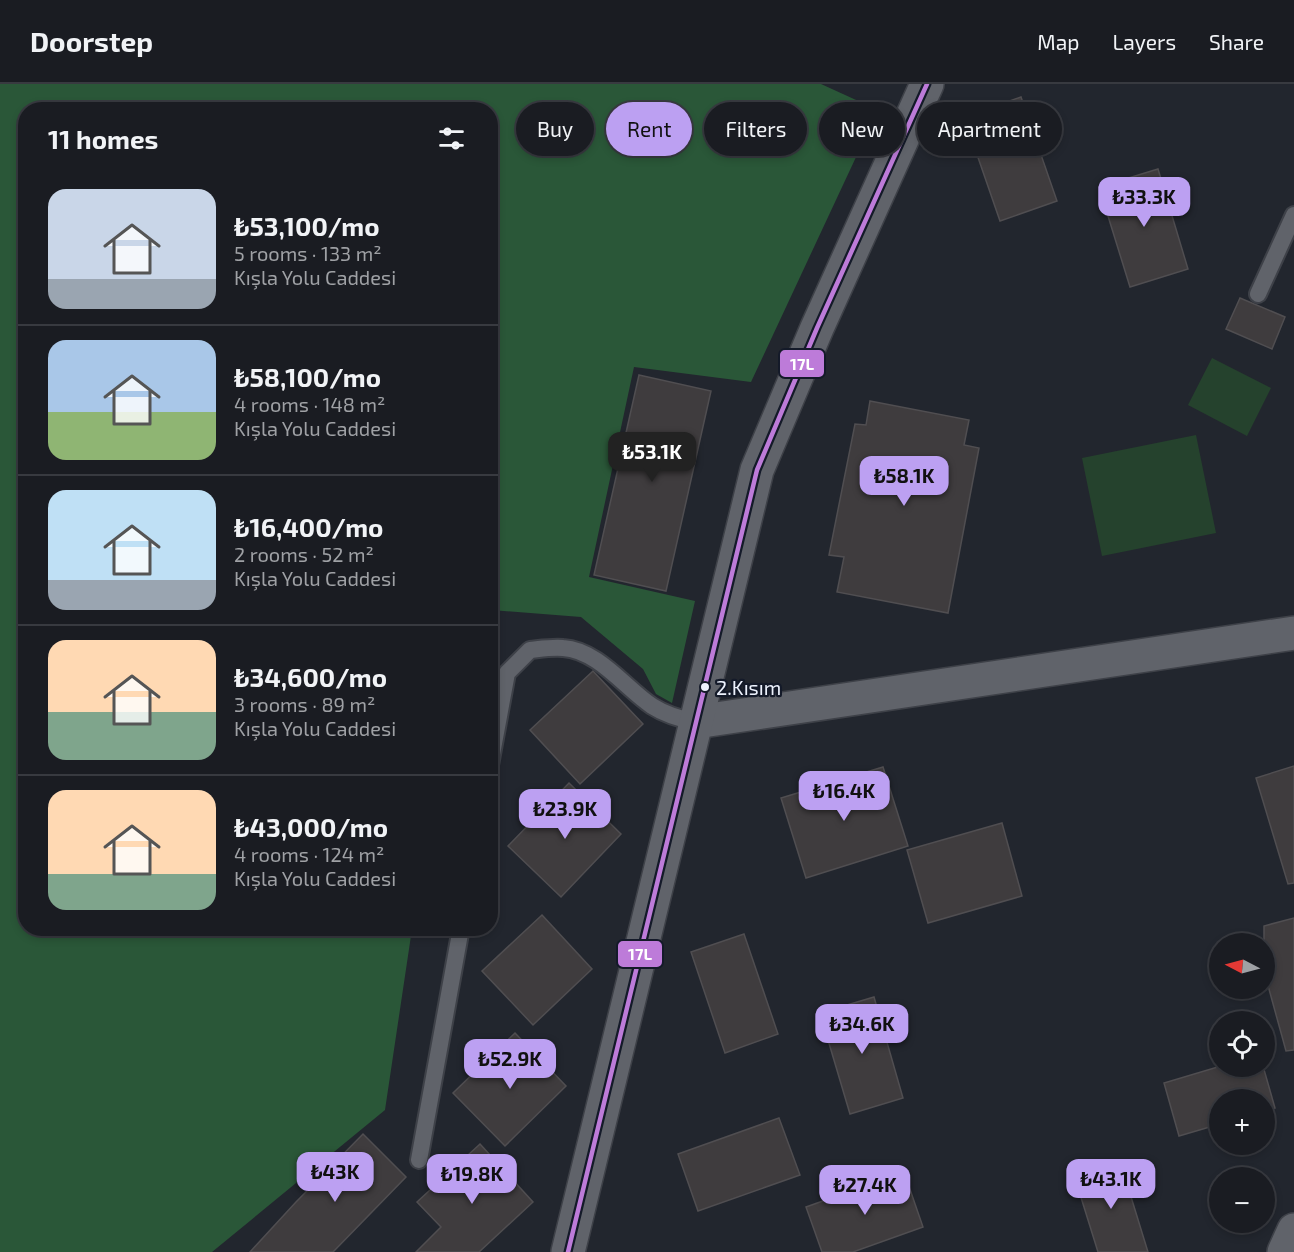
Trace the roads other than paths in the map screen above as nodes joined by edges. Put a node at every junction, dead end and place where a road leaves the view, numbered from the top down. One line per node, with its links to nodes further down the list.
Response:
1 (927, 84): 6 (street)
2 (1294, 215): 3 (lane)
3 (1258, 294)
4 (1294, 633): 6 (street)
5 (498, 722): 6 (lane)
6 (696, 722): 10 (street)
7 (460, 936): 8 (lane)
8 (419, 1160)
9 (1294, 1230): 11 (street)
10 (568, 1252)
11 (1284, 1252)

